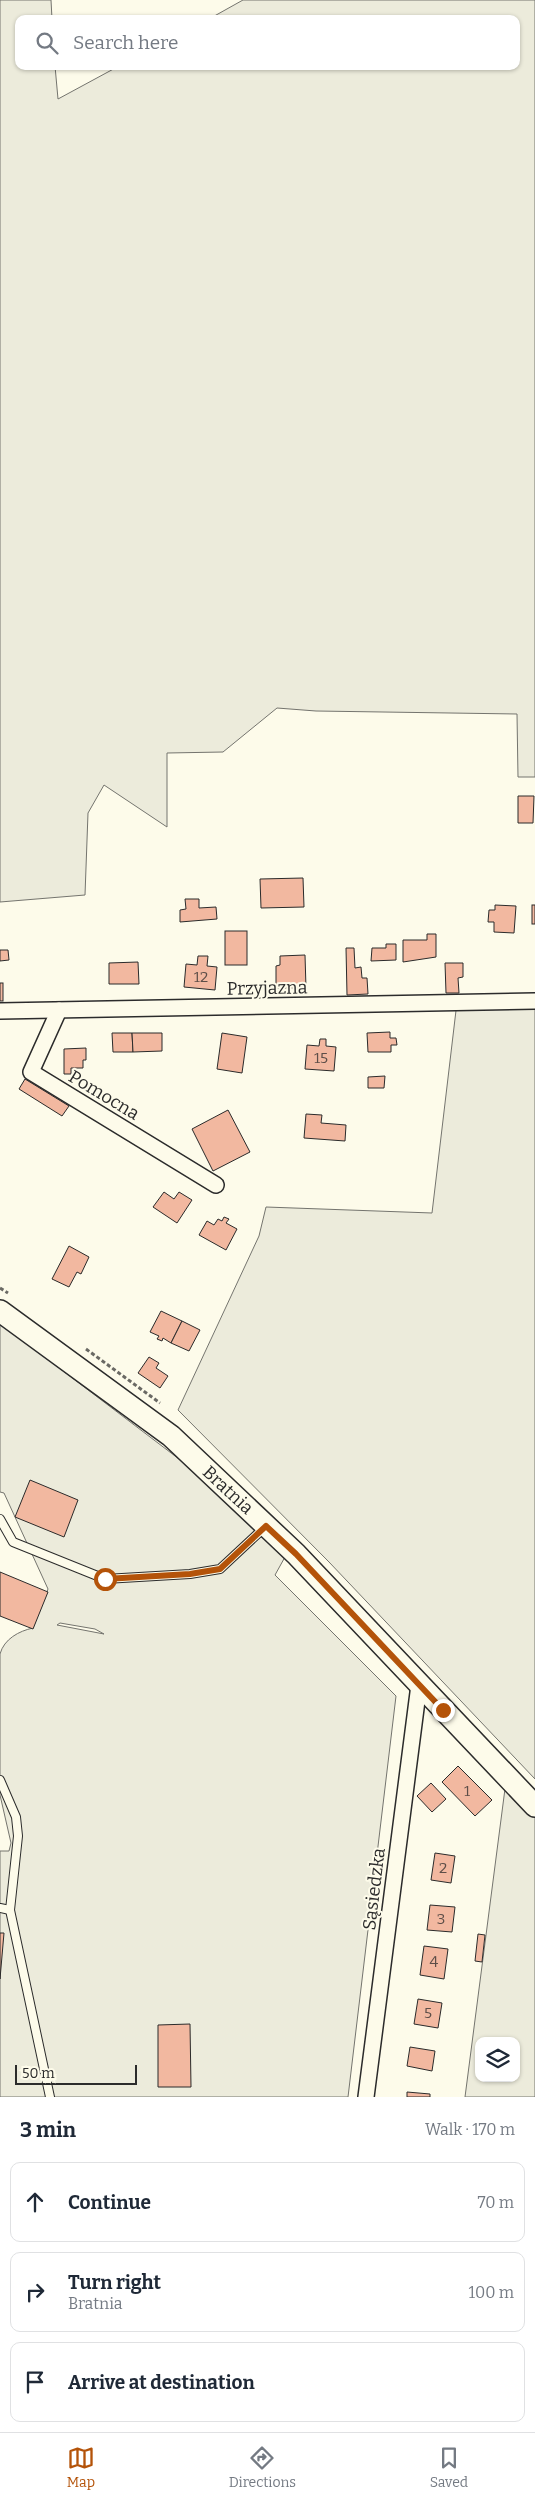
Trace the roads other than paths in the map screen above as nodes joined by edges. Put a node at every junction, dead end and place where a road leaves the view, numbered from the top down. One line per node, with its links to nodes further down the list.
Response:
1 (535, 1001): 2 (street, Przyjazna)
2 (59, 1010): 3 (street, Przyjazna); 4 (street, Pomocna)
3 (0, 1011)
4 (216, 1185)
5 (0, 1311): 7 (street, Bratnia)
6 (0, 1519): 7 (lane)
7 (266, 1526): 8 (street, Bratnia)
8 (419, 1685): 10 (street, Bratnia); 14 (street, Sąsiedzka)
9 (0, 1780): 12 (lane)
10 (535, 1806)
11 (0, 1908): 12 (lane)
12 (10, 1910): 13 (lane)
13 (50, 2097)
14 (366, 2097)

